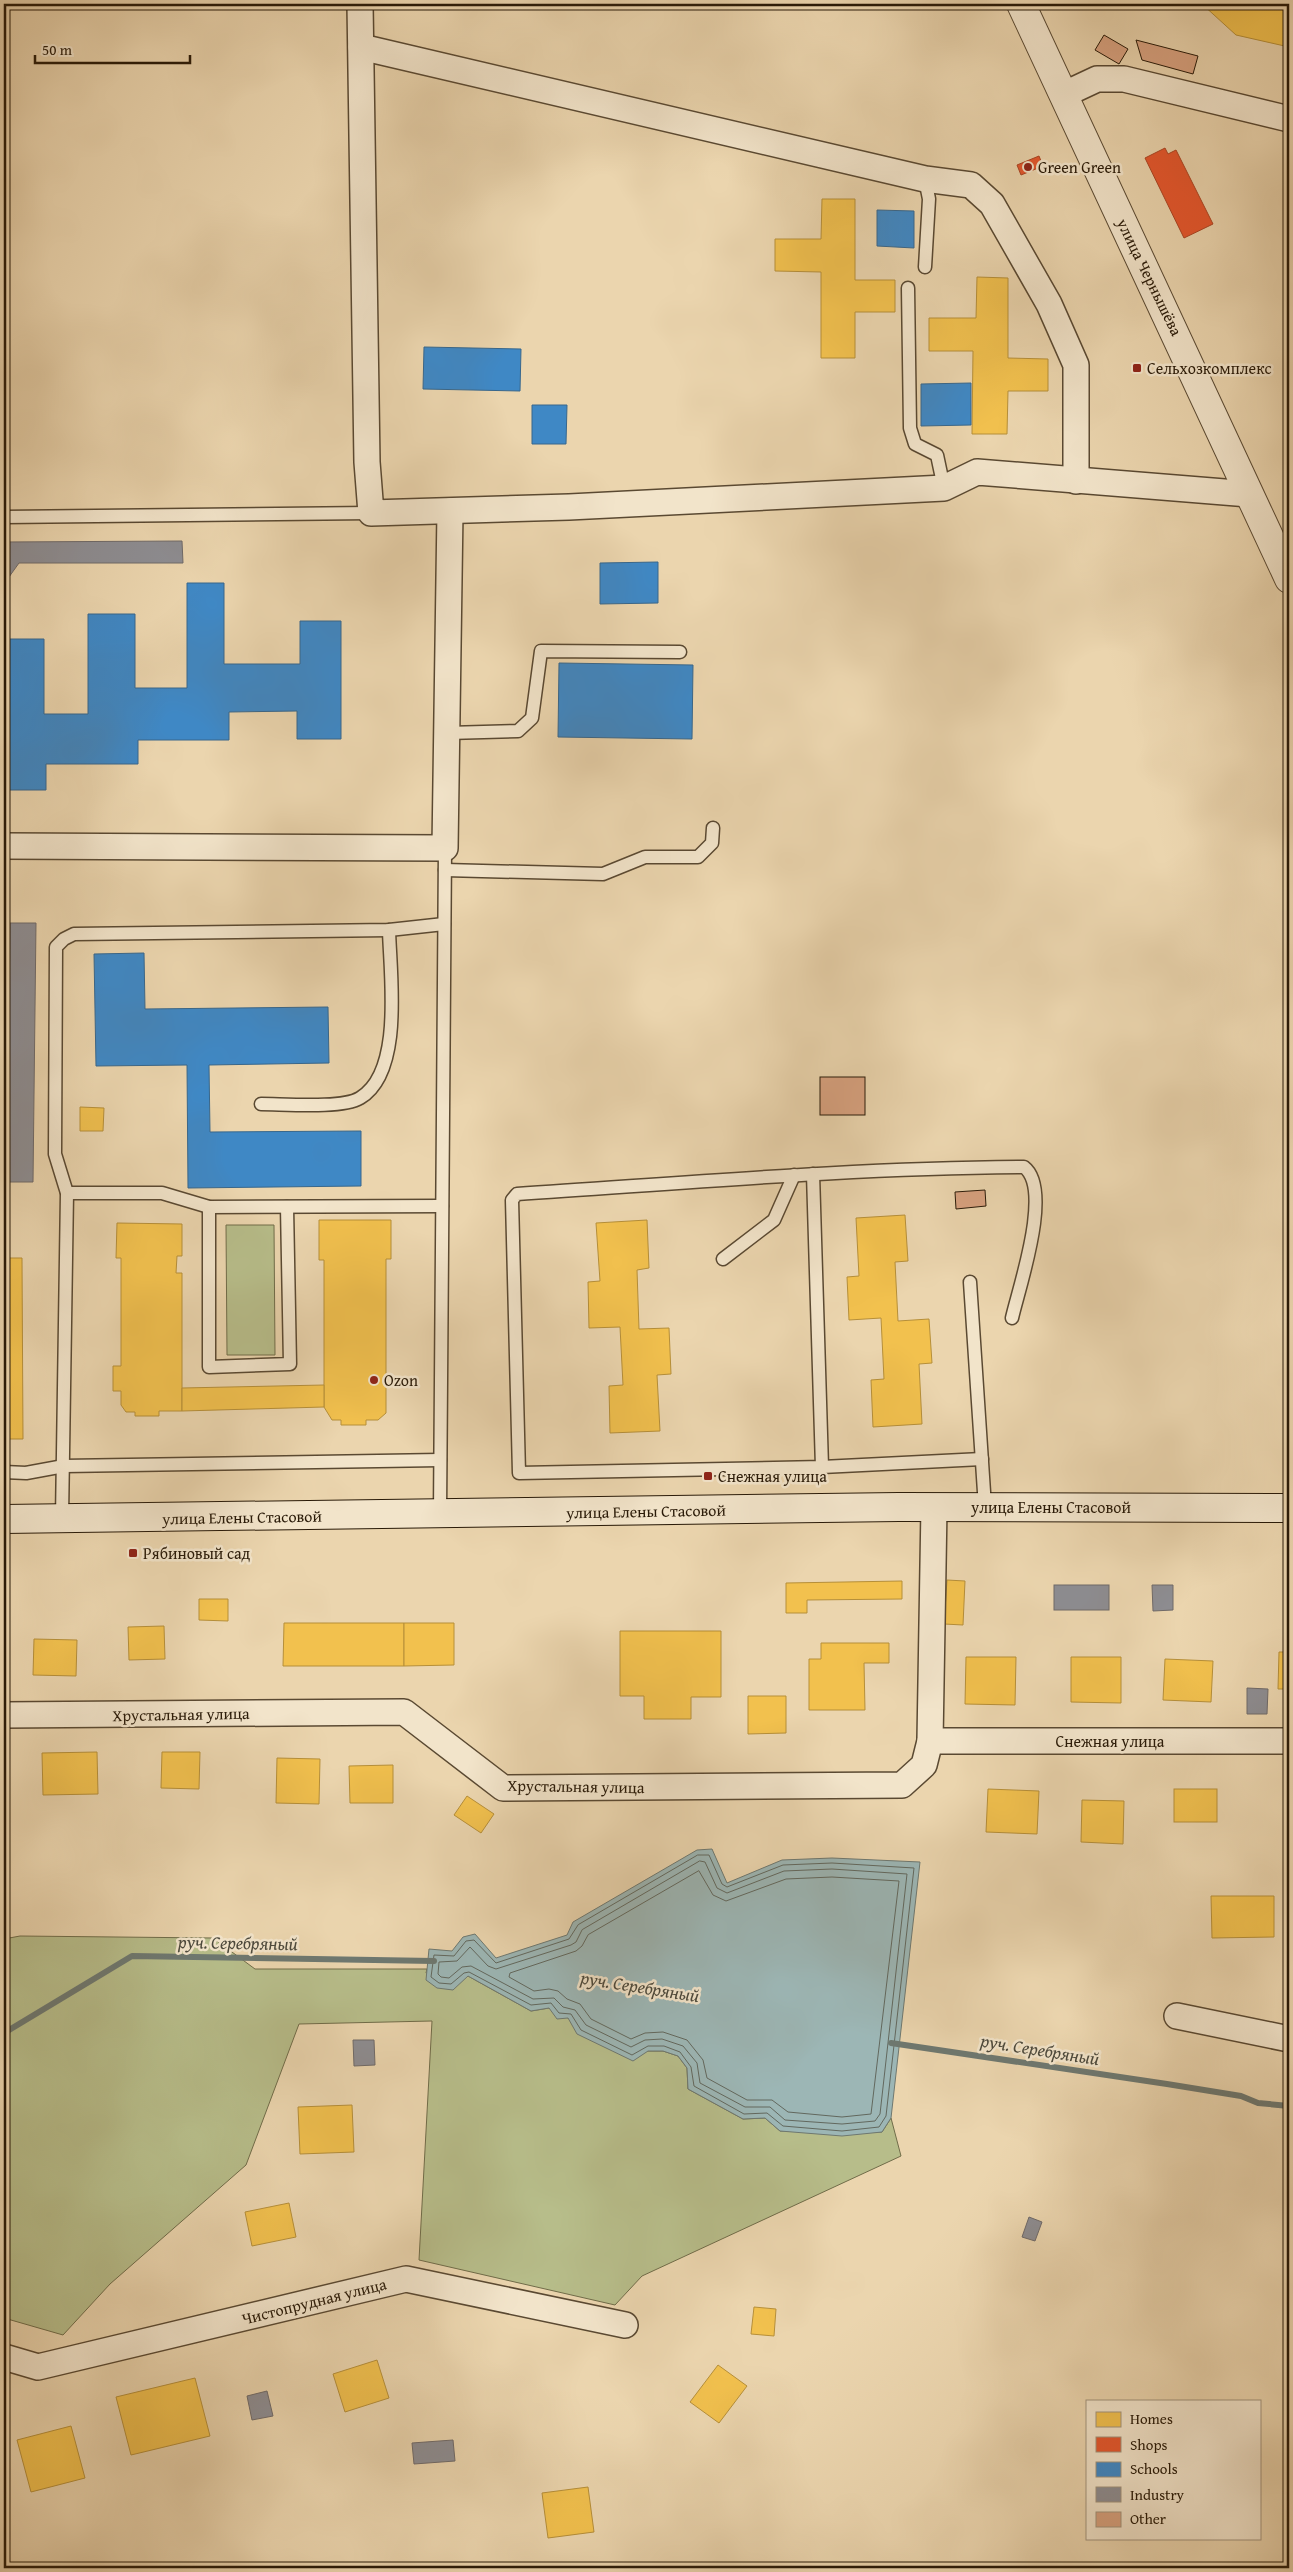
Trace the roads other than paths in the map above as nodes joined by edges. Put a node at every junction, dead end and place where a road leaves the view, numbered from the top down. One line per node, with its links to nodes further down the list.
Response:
1 (360, 4): 3 (street)
2 (1021, 4): 4 (main road, улица Чернышёва)
3 (361, 47): 6 (street); 13 (street)
4 (1065, 94): 5 (street); 11 (main road, улица Чернышёва)
5 (1289, 119)
6 (925, 180): 7 (lane); 9 (street)
7 (925, 267)
8 (908, 288): 10 (lane)
9 (1076, 481): 10 (street); 11 (street)
10 (944, 488): 12 (street)
11 (1249, 494): 15 (main road, улица Чернышёва)
12 (450, 511): 13 (street); 17 (street)
13 (371, 513): 14 (lane)
14 (4, 517)
15 (1289, 579)
16 (680, 652): 17 (lane)
17 (448, 733): 20 (street)
18 (713, 828): 20 (lane)
19 (4, 846): 20 (street)
20 (445, 859): 21 (lane)
21 (444, 924): 22 (lane); 27 (lane)
22 (389, 930): 23 (lane); 26 (lane)
23 (261, 1104)
24 (813, 1174): 25 (lane); 32 (lane); 36 (lane)
25 (794, 1175): 30 (lane); 36 (lane)
26 (67, 1193): 29 (lane); 35 (lane)
27 (442, 1206): 28 (lane); 34 (lane)
28 (287, 1207): 29 (lane); 29 (lane)
29 (209, 1208)
30 (722, 1259)
31 (970, 1282): 33 (lane)
32 (1012, 1318)
33 (982, 1459): 36 (lane); 38 (lane)
34 (440, 1460): 35 (lane); 41 (lane)
35 (64, 1466): 37 (lane); 42 (lane)
36 (822, 1467)
37 (4, 1472)
38 (985, 1506): 39 (main road, улица Елены Стасовой); 40 (main road, улица Елены Стасовой)
39 (934, 1507): 41 (main road, улица Елены Стасовой); 45 (street)
40 (1289, 1508)
41 (440, 1514): 42 (main road, улица Елены Стасовой)
42 (62, 1518): 43 (main road, улица Елены Стасовой)
43 (4, 1519)
44 (4, 1715): 45 (street, Хрустальная улица)
45 (930, 1741): 46 (street, Снежная улица)
46 (1289, 1741)
47 (1177, 2016): 48 (street)
48 (1289, 2039)
49 (625, 2325): 50 (street, Чистопрудная улица)
50 (4, 2357)

